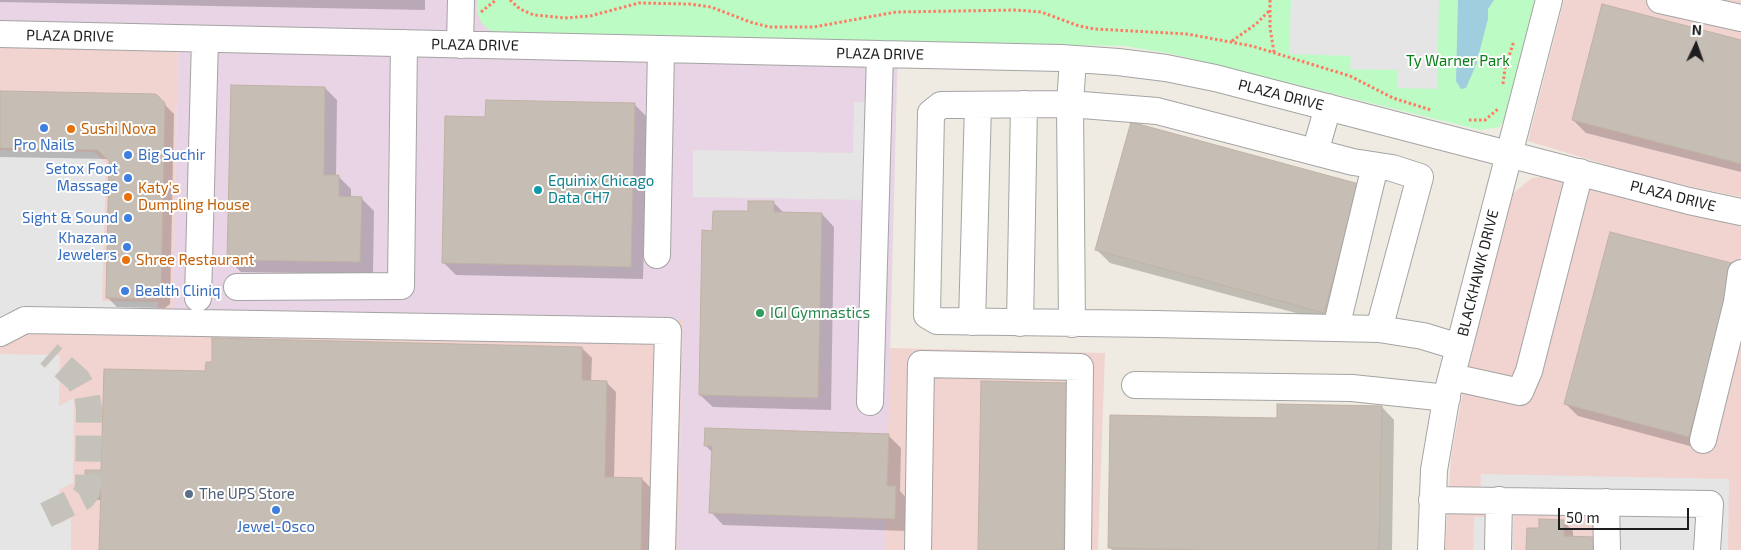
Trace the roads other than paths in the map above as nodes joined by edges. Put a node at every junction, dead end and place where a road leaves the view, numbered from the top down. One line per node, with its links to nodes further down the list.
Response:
1 (461, 0): 8 (street)
2 (1549, 0): 17 (street, BLACKHAWK DRIVE)
3 (1660, 0): 4 (street)
4 (1741, 18)
5 (0, 34): 6 (street, PLAZA DRIVE)
6 (205, 39): 7 (street, PLAZA DRIVE); 24 (street)
7 (404, 43): 8 (street, PLAZA DRIVE); 23 (street)
8 (460, 44): 9 (street, PLAZA DRIVE)
9 (661, 49): 10 (street, PLAZA DRIVE); 21 (street)
10 (880, 54): 11 (street, PLAZA DRIVE); 34 (street)
11 (1072, 59): 13 (street); 15 (street, PLAZA DRIVE)
12 (1024, 104): 13 (street); 14 (street); 26 (street)
13 (1070, 104): 16 (street); 27 (street)
14 (978, 105): 25 (street); 25 (street)
15 (1328, 107): 16 (street); 17 (street, PLAZA DRIVE)
16 (1315, 152): 18 (street)
17 (1509, 154): 19 (street, PLAZA DRIVE); 31 (street, BLACKHAWK DRIVE)
18 (1375, 166): 28 (street); 29 (street)
19 (1580, 172): 20 (street, PLAZA DRIVE); 33 (street)
20 (1741, 212)
21 (657, 255)
22 (1741, 273): 35 (street)
23 (237, 288)
24 (198, 298)
25 (972, 322): 26 (street)
26 (1020, 323): 27 (street)
27 (1072, 324): 28 (street)
28 (1336, 328): 29 (street)
29 (1379, 330): 31 (street)
30 (0, 333): 39 (street)
31 (1460, 347): 33 (street, BLACKHAWK DRIVE)
32 (1135, 385): 33 (street)
33 (1449, 387): 36 (street, BLACKHAWK DRIVE)
34 (870, 402)
35 (1703, 440)
36 (1432, 500): 37 (street); 42 (street, BLACKHAWK DRIVE)
37 (1499, 500): 38 (street); 43 (street)
38 (1606, 502): 44 (street); 45 (street)
39 (662, 550)
40 (918, 550): 41 (street)
41 (1078, 550)
42 (1431, 550)
43 (1498, 550)
44 (1606, 550)
45 (1707, 550)

